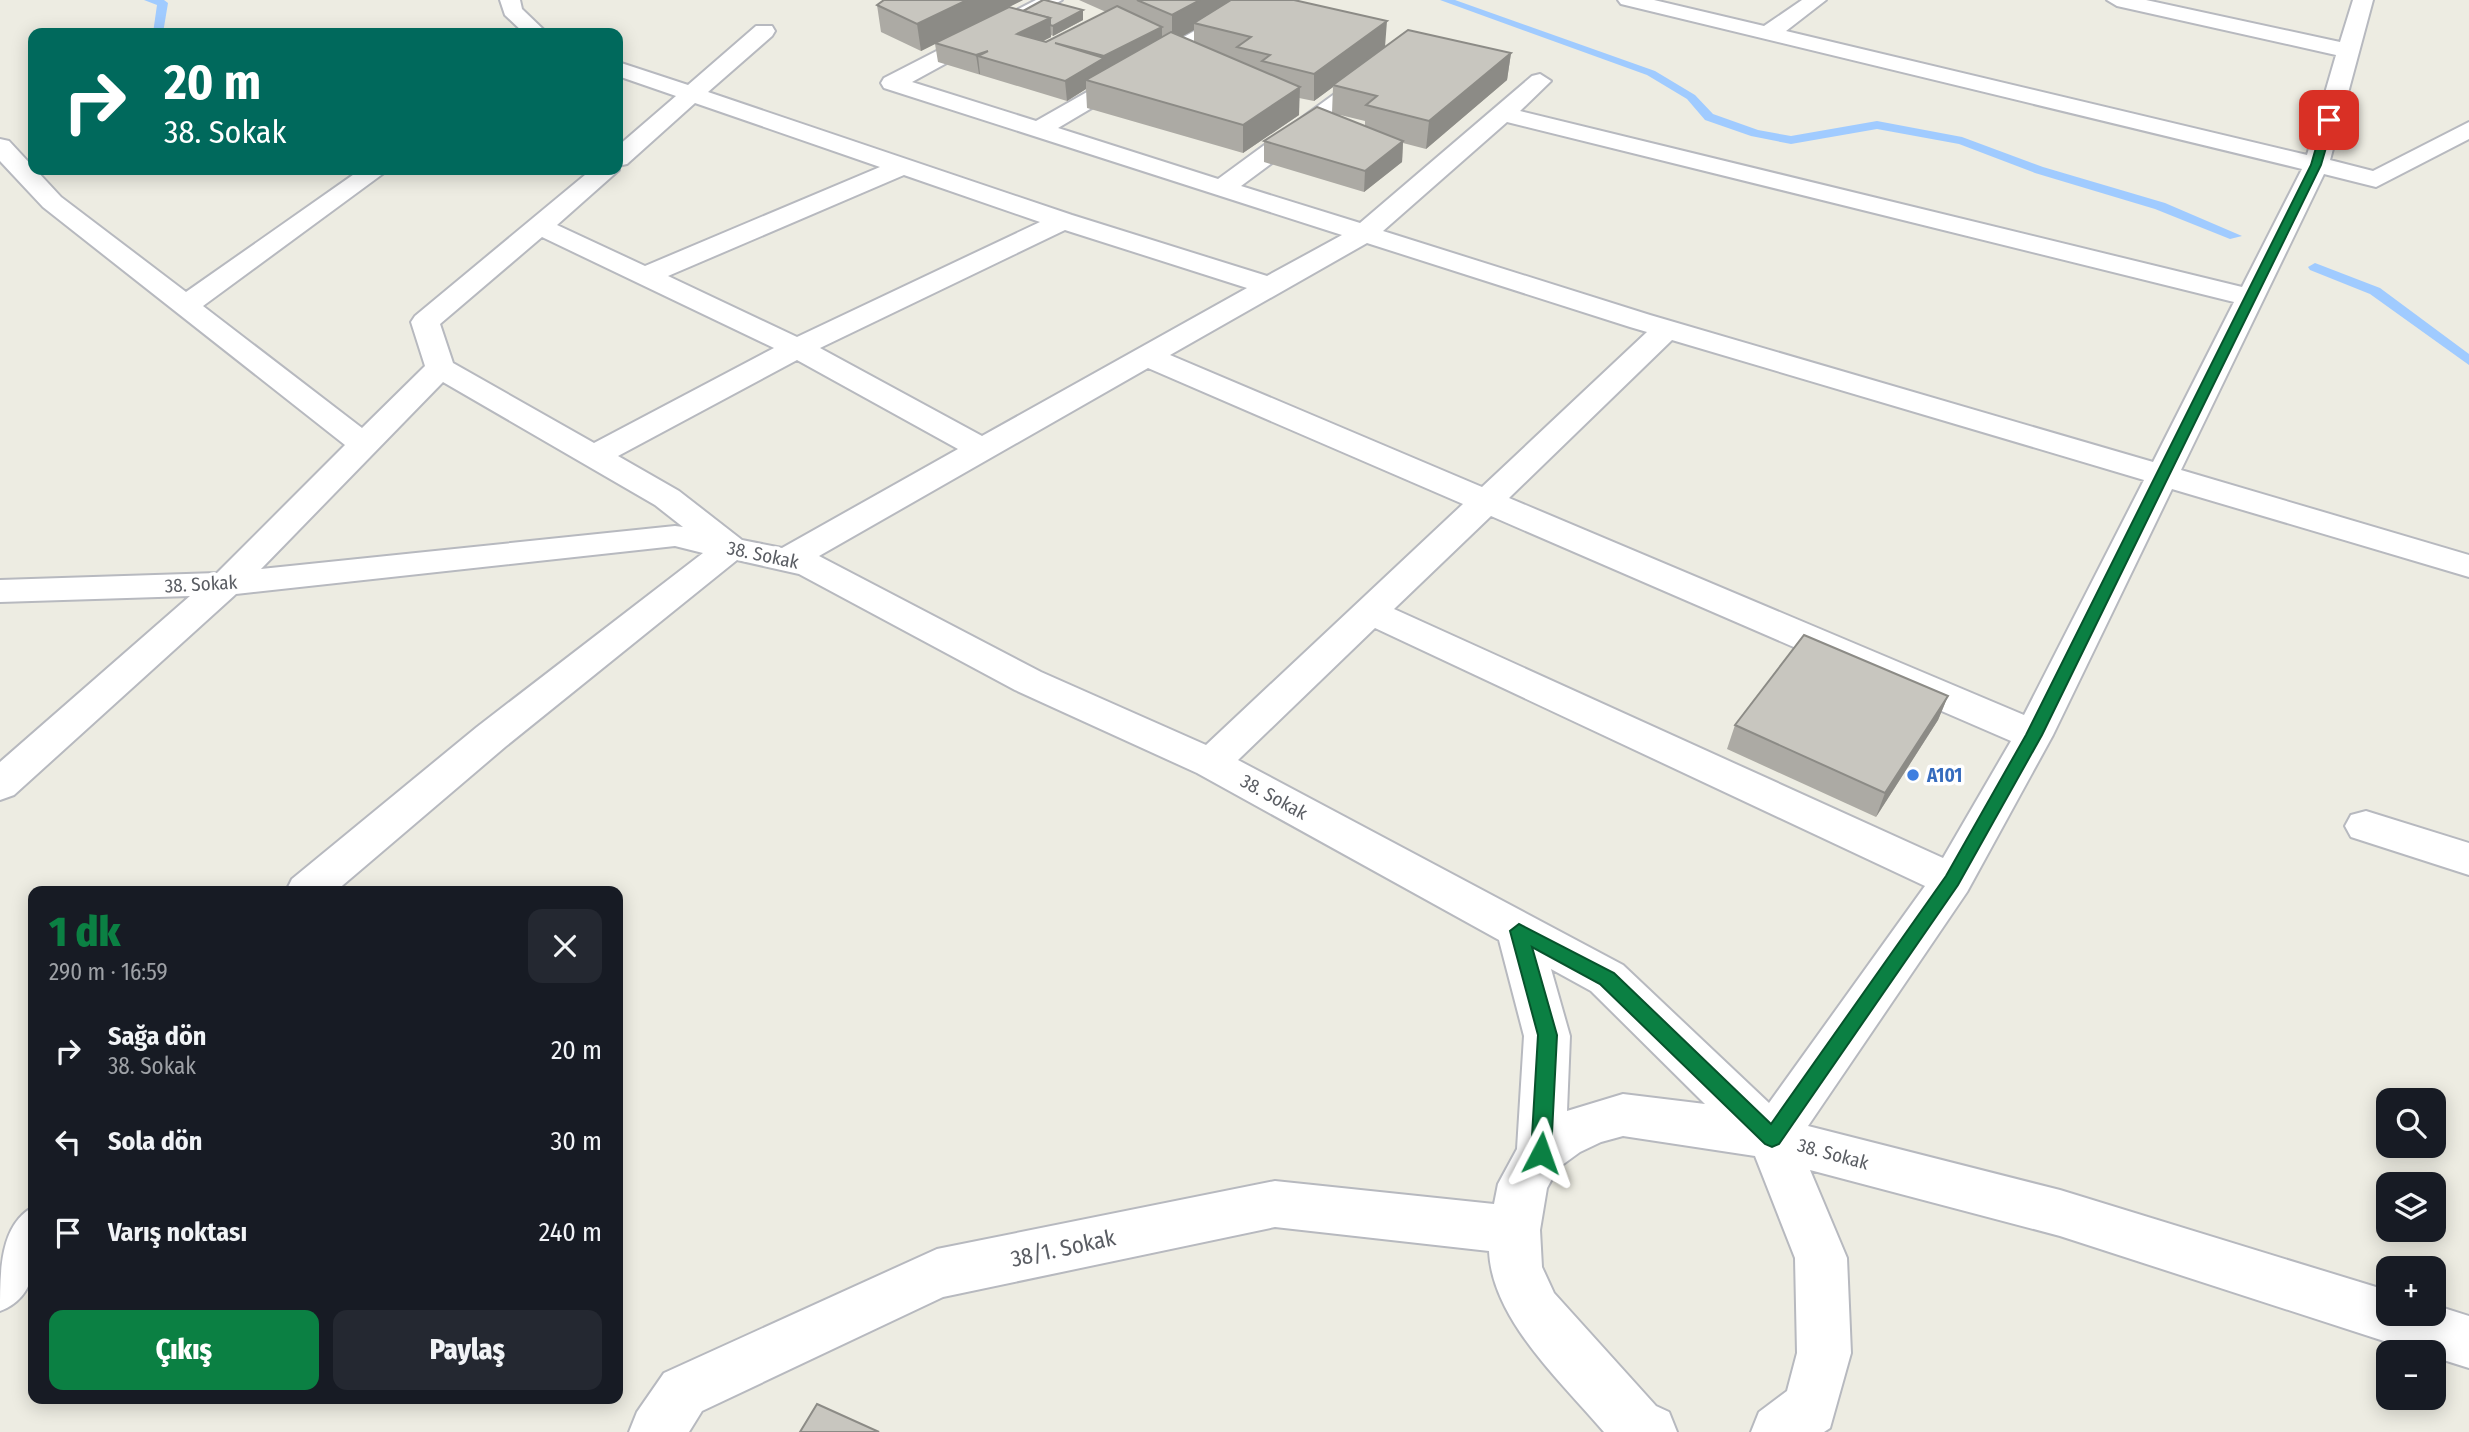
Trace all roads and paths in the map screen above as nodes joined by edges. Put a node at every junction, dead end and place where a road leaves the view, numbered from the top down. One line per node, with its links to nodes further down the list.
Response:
1 (510, 0): 8 (street)
2 (1052, 0): 17 (street)
3 (1628, 0): 10 (street)
4 (1816, 0): 10 (street)
5 (2117, 0): 11 (street)
6 (2363, 0): 11 (street)
7 (1261, 9): 17 (street)
8 (531, 28)
9 (764, 31): 15 (street)
10 (1766, 35): 21 (street)
11 (2349, 51): 21 (street)
12 (1388, 65): 25 (street)
13 (623, 71): 15 (street)
14 (1514, 74): 16 (street)
15 (690, 95): 20 (street); 22 (street)
16 (1500, 113): 28 (street); 31 (street)
17 (1039, 129): 25 (street)
18 (2469, 129): 21 (street)
19 (0, 146): 32 (street)
20 (623, 155)
21 (2316, 165): 31 (street)
22 (903, 166): 26 (street); 29 (street)
23 (369, 175): 32 (street)
24 (600, 175): 27 (street)
25 (1223, 187): 28 (street)
26 (1063, 221): 30 (street); 34 (street)
27 (541, 227): 29 (street); 36 (street)
28 (1366, 232): 30 (street); 33 (street)
29 (645, 276): 34 (street)
30 (1269, 286): 35 (street)
31 (2252, 298): 40 (street)
32 (185, 306): 37 (street)
33 (1667, 329): 40 (street); 41 (street)
34 (797, 348): 38 (street); 39 (street)
35 (1146, 356): 38 (street); 41 (street)
36 (440, 368): 37 (street); 39 (street)
37 (362, 444): 45 (street)
38 (981, 449): 43 (street)
39 (594, 456): 42 (street)
40 (2164, 477): 44 (street); 48 (street)
41 (1485, 500): 47 (street); 48 (street)
42 (731, 548): 43 (street, 38. Sokak); 45 (street, 38. Sokak); 54 (street)
43 (787, 560): 49 (street, 38. Sokak)
44 (2469, 566)
45 (226, 584): 46 (street, 38. Sokak); 50 (street)
46 (0, 591)
47 (1368, 611): 49 (street); 53 (street)
48 (2034, 735): 53 (street)
49 (1210, 762): 55 (street, 38. Sokak)
50 (0, 785)
51 (2366, 826): 52 (street)
52 (2469, 859)
53 (1952, 880): 56 (street)
54 (313, 886)
55 (1519, 931): 56 (street, 38. Sokak); 57 (street)
56 (1772, 1138): 57 (street); 61 (street, 38. Sokak); 62 (street)
57 (1541, 1153): 58 (street)
58 (1514, 1230): 63 (street); 64 (street, 38/1. Sokak)
59 (28, 1239): 60 (street)
60 (0, 1286)
61 (2469, 1342)
62 (1807, 1424)
63 (1642, 1430)
64 (657, 1432)

